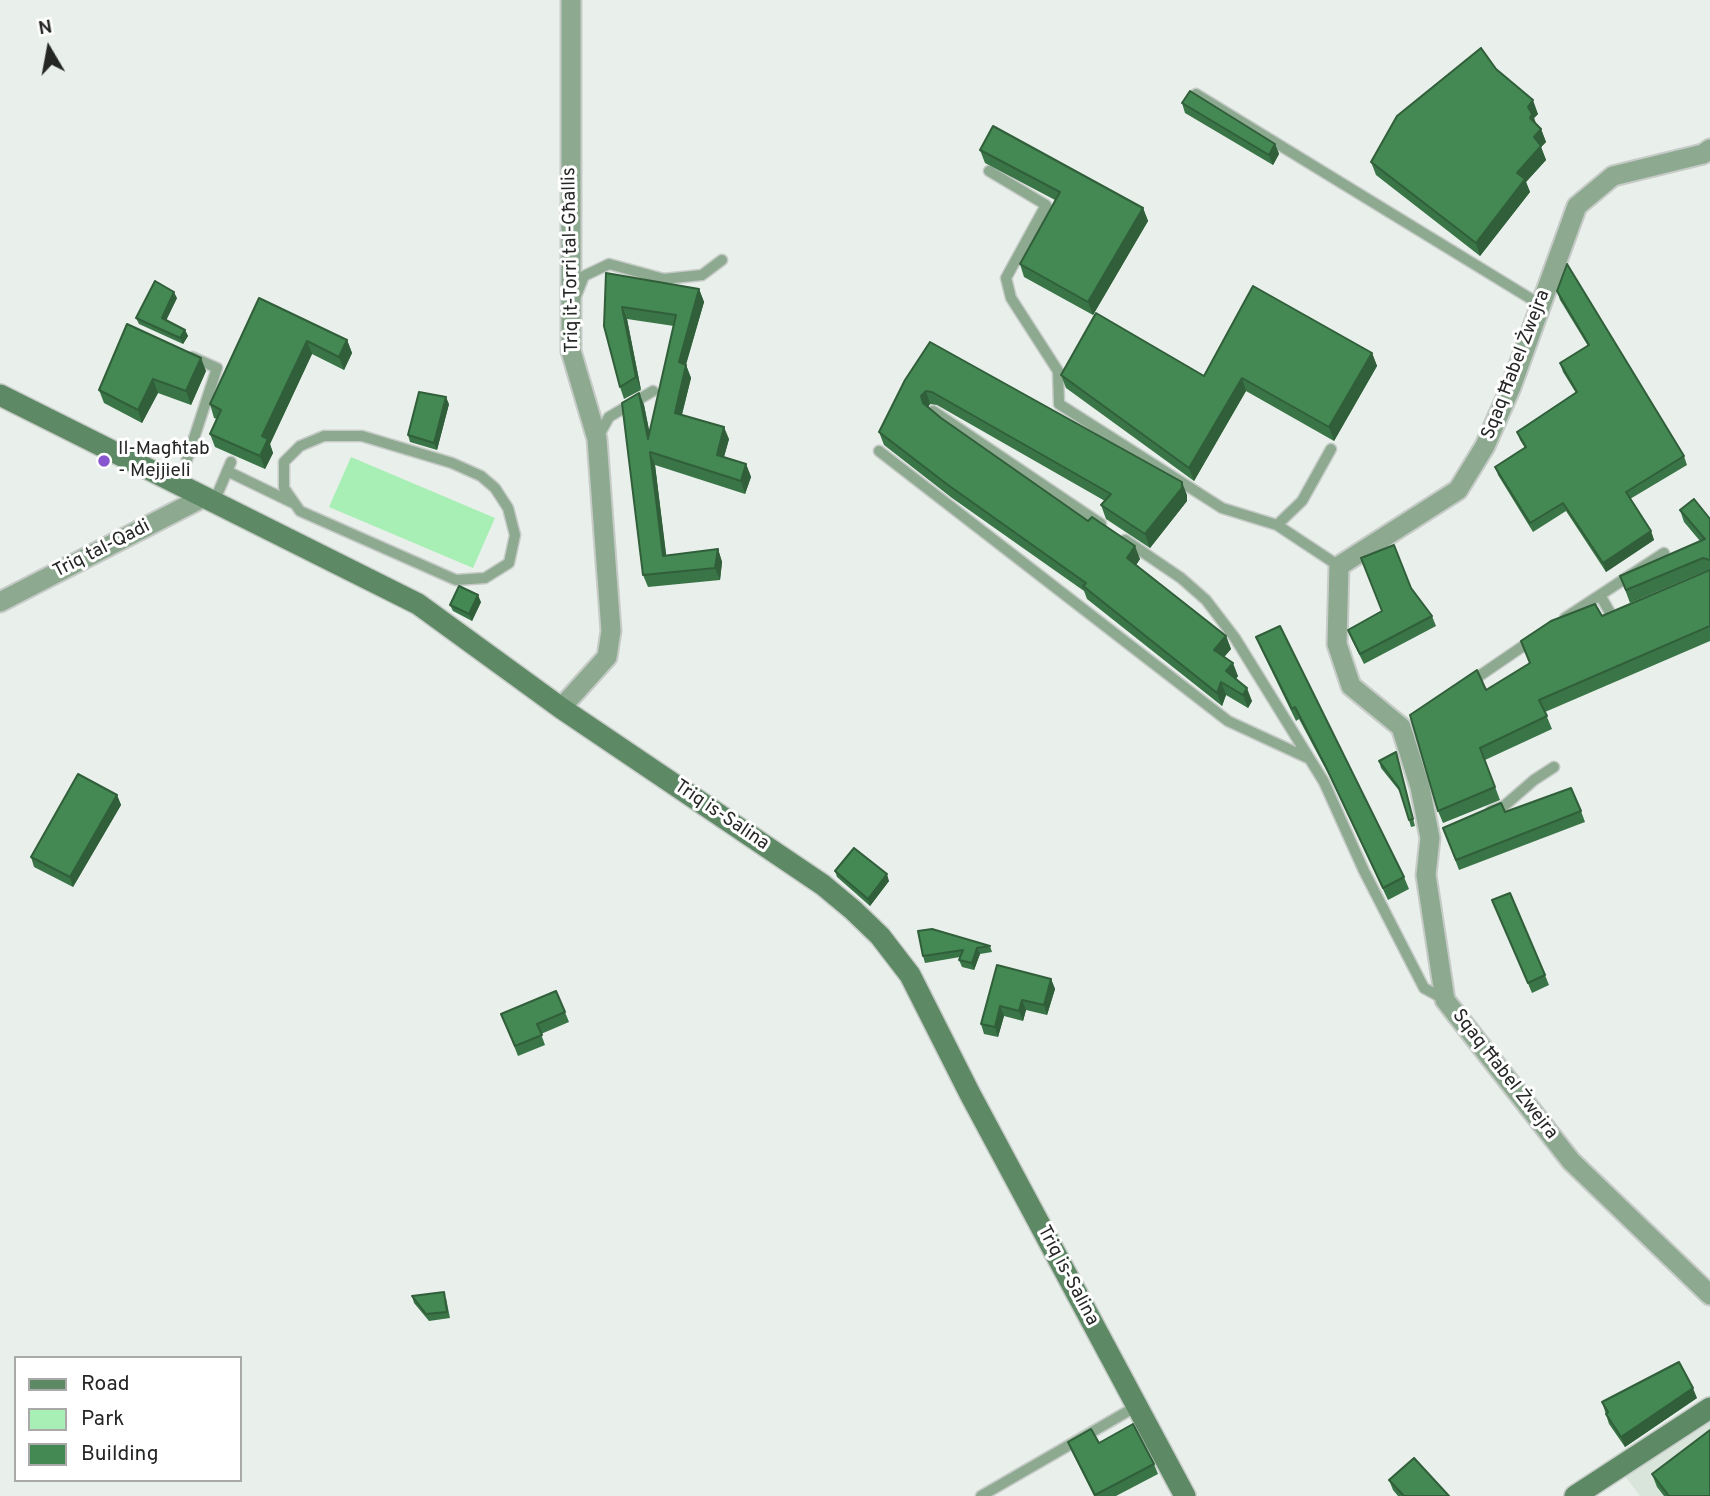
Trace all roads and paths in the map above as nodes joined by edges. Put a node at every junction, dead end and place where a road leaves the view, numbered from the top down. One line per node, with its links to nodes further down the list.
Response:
1 (571, 0): 7 (street, Triq it-Torri tal-Għallis)
2 (1196, 94): 6 (lane)
3 (1710, 149): 6 (street, Sqaq Ħabel Żwejra)
4 (989, 171): 18 (lane)
5 (722, 260): 7 (lane)
6 (1541, 305): 20 (street, Sqaq Ħabel Żwejra)
7 (570, 310): 12 (street, Triq it-Torri tal-Għallis)
8 (182, 352): 15 (lane)
9 (653, 391): 12 (lane)
10 (0, 395): 15 (main road, Triq is-Salina)
11 (933, 411): 28 (lane)
12 (597, 439): 27 (street, Triq it-Torri tal-Għallis)
13 (1331, 449): 18 (lane)
14 (879, 452): 28 (lane)
15 (179, 485): 16 (main road, Triq is-Salina)
16 (209, 500): 17 (lane); 22 (street, Triq tal-Qadi); 27 (main road, Triq is-Salina)
17 (293, 503): 17 (lane)
18 (1277, 525): 20 (lane)
19 (1664, 553): 21 (lane)
20 (1339, 566): 31 (street, Sqaq Ħabel Żwejra)
21 (1600, 595): 23 (lane); 24 (lane)
22 (0, 602)
23 (1625, 612)
24 (1556, 625)
25 (1545, 632): 26 (lane)
26 (1457, 691)
27 (561, 708): 33 (main road, Triq is-Salina)
28 (1310, 759): 31 (lane)
29 (1554, 767): 30 (lane)
30 (1479, 815)
31 (1446, 1000): 32 (street, Sqaq Ħabel Żwejra)
32 (1710, 1295)
33 (1137, 1406): 35 (lane); 36 (main road, Triq is-Salina)
34 (1710, 1408): 37 (main road)
35 (981, 1496)
36 (1185, 1496)
37 (1575, 1496)

